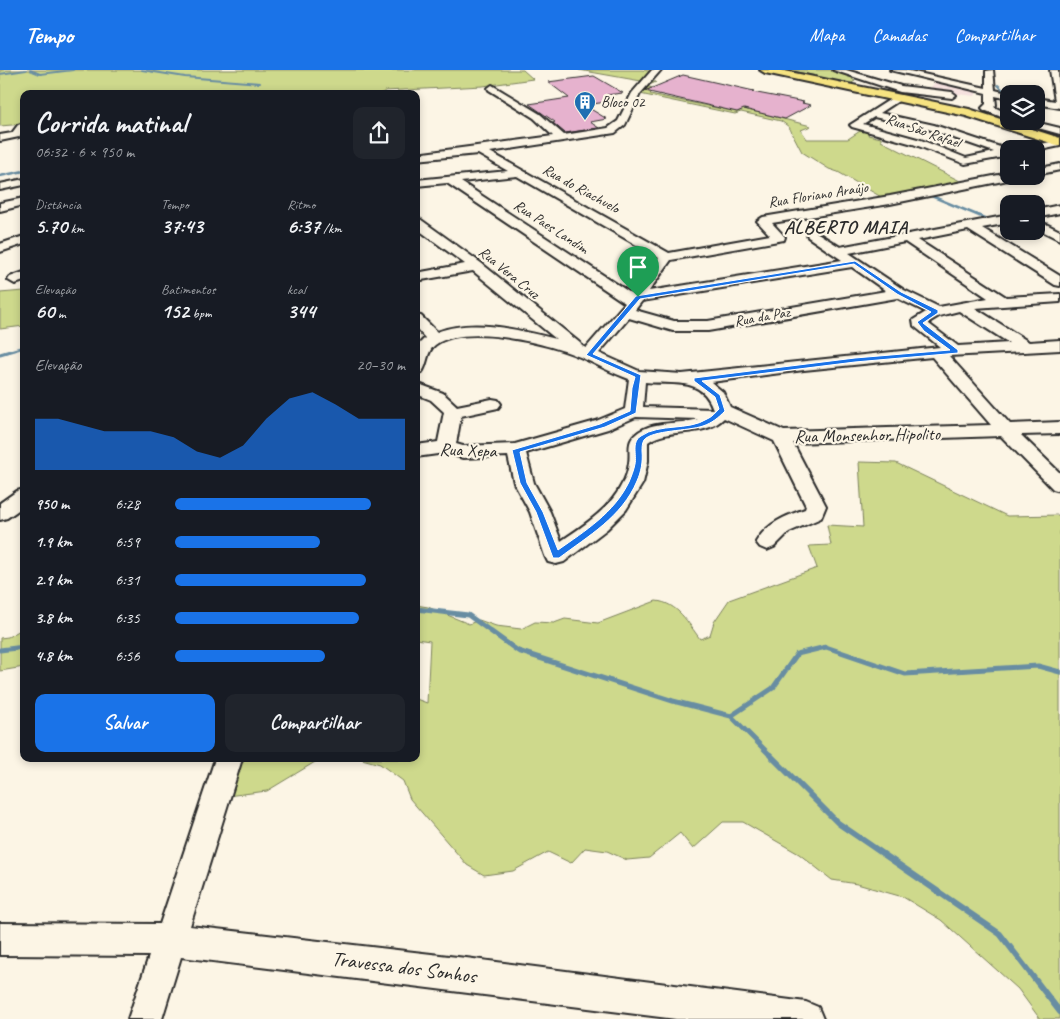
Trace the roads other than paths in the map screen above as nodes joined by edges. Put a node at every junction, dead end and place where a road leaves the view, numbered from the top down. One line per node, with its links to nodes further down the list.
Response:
1 (657, 70): 28 (street)
2 (771, 70): 13 (main road)
3 (837, 70): 9 (street)
4 (894, 70): 7 (street)
5 (1054, 70): 15 (street)
6 (990, 71): 10 (street)
7 (934, 74): 9 (street); 10 (street)
8 (492, 88): 28 (street)
9 (925, 90): 12 (street)
10 (990, 92): 11 (street); 17 (street)
11 (1000, 94)
12 (952, 95)
13 (897, 98): 16 (street); 18 (main road)
14 (1045, 102): 15 (street)
15 (1060, 104)
16 (873, 114): 32 (street); 33 (street, Rua São Rafael)
17 (1000, 115)
18 (1000, 119)
19 (1045, 125): 20 (street)
20 (1048, 125)
21 (20, 127): 23 (street)
22 (1045, 128): 26 (street)
23 (0, 129)
24 (20, 129): 27 (street)
25 (1030, 130): 29 (main road)
26 (1060, 131)
27 (0, 138)
28 (562, 139): 31 (street)
29 (1060, 143): 30 (street)
30 (1045, 146)
31 (478, 150): 34 (street); 37 (street, Rua do Riachuelo)
32 (1000, 151)
33 (1000, 154)
34 (420, 157)
35 (1060, 167): 36 (street)
36 (1045, 170)
37 (519, 173): 39 (street, Rua Paes Landim); 57 (street, Rua do Riachuelo)
38 (1000, 179): 57 (street, Rua Floriano Araújo)
39 (450, 180): 41 (street, Rua Paes Landim); 65 (street, Rua Paes Landim)
40 (20, 183): 42 (street)
41 (420, 183)
42 (0, 187)
43 (20, 202): 44 (street)
44 (0, 207)
45 (1060, 209): 46 (street)
46 (1045, 212)
47 (1000, 220): 48 (street)
48 (970, 226): 53 (street); 61 (street)
49 (1045, 228): 52 (street)
50 (423, 234): 59 (street, Rua Vera Cruz)
51 (813, 234): 56 (street)
52 (1060, 236)
53 (907, 238): 56 (street); 64 (street)
54 (20, 241): 55 (street)
55 (0, 248)
56 (838, 251): 58 (street)
57 (668, 257): 65 (street)
58 (855, 262): 62 (street); 65 (street)
59 (476, 266): 60 (street); 73 (street, Rua Vera Cruz)
60 (420, 276)
61 (1060, 282)
62 (899, 293): 65 (street, Rua da Paz); 67 (street)
63 (1060, 298): 64 (street)
64 (1004, 302): 66 (street)
65 (633, 304): 73 (street)
66 (961, 306): 67 (street); 71 (street)
67 (936, 311): 72 (street)
68 (420, 323): 69 (street)
69 (435, 338): 73 (street); 75 (street)
70 (1060, 345): 71 (street)
71 (1025, 346): 72 (street)
72 (956, 352): 74 (street)
73 (584, 353): 76 (street)
74 (937, 353): 77 (street); 84 (street)
75 (420, 354)
76 (638, 376): 77 (street); 81 (street)
77 (696, 379): 82 (street)
78 (420, 389): 80 (street)
79 (492, 404): 80 (street)
80 (453, 412): 88 (street)
81 (634, 412): 82 (street); 86 (street, Rua Xepa)
82 (720, 412): 85 (street, Rua Monsenhor Hipolito); 86 (street)
83 (1060, 428): 84 (street, Rua Monsenhor Hipolito)
84 (1006, 431): 85 (street, Rua Monsenhor Hipolito); 89 (street)
85 (781, 437): 90 (street)
86 (516, 450): 88 (street, Rua Xepa)
87 (420, 451): 88 (street, Rua Xepa)
88 (456, 454)
89 (1060, 484)
90 (767, 542)
91 (227, 762): 93 (street)
92 (0, 939): 93 (street, Travessa dos Sonhos)
93 (171, 940): 94 (street); 95 (street, Travessa dos Sonhos)
94 (145, 1019)
95 (806, 1019)

